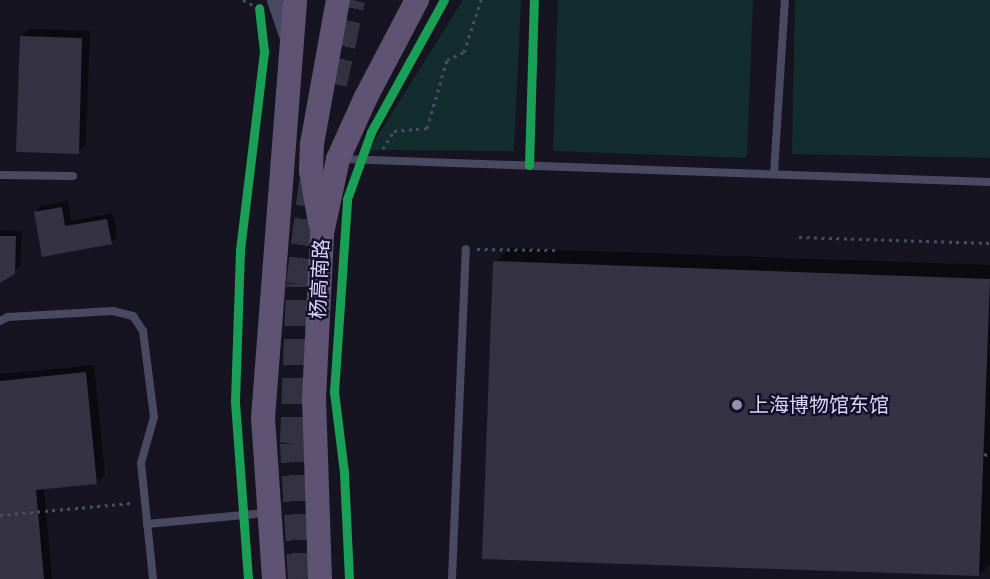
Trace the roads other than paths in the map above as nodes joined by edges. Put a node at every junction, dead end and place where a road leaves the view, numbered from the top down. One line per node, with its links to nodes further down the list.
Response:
1 (338, 0): 10 (main road)
2 (417, 0): 5 (main road, 杨高南路)
3 (785, 0): 6 (lane)
4 (291, 1): 13 (main road)
5 (338, 159): 6 (lane); 10 (main road, 杨高南路)
6 (774, 173): 9 (lane)
7 (0, 175): 8 (lane)
8 (73, 176)
9 (990, 182)
10 (322, 233): 17 (main road, 杨高南路)
11 (466, 249): 18 (lane)
12 (0, 321): 14 (lane)
13 (268, 513): 14 (lane); 16 (main road)
14 (147, 524): 15 (lane)
15 (153, 579)
16 (274, 579)
17 (320, 579)
18 (452, 579)

